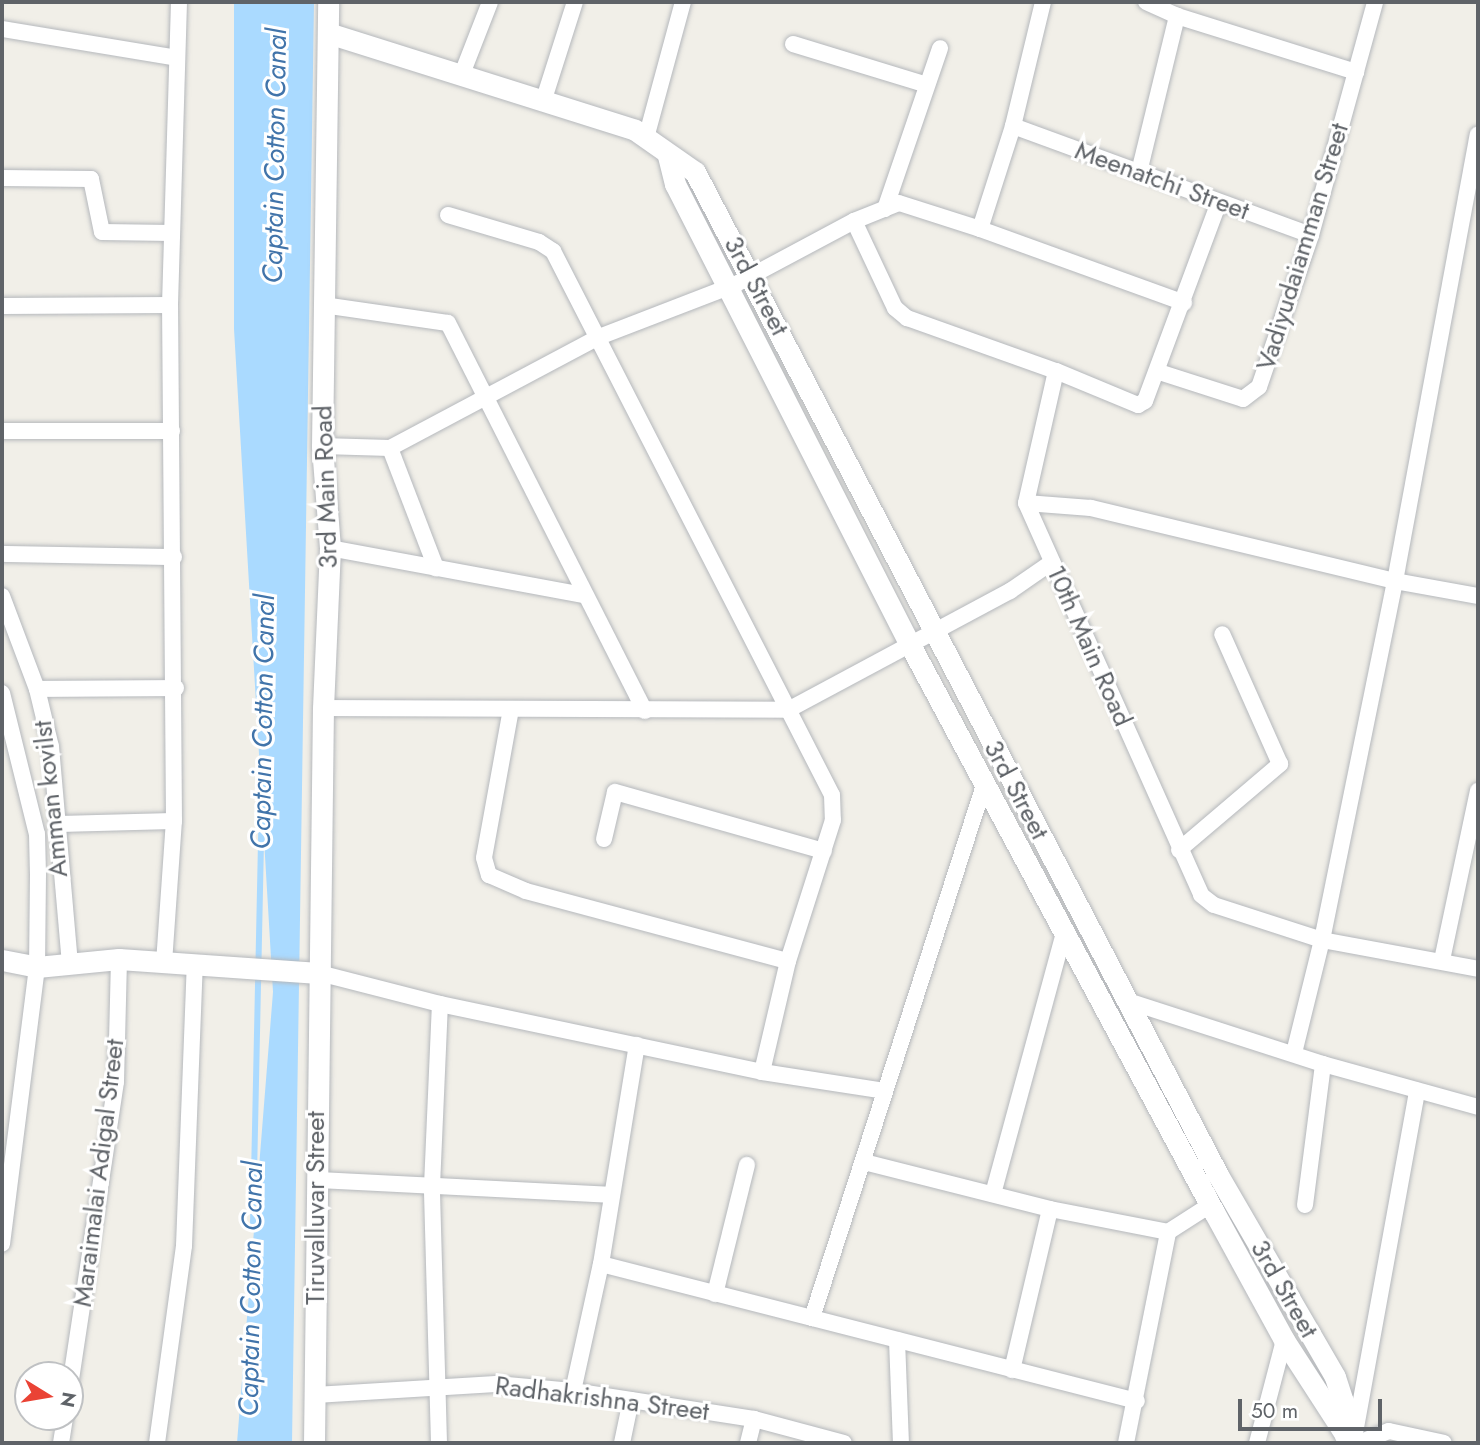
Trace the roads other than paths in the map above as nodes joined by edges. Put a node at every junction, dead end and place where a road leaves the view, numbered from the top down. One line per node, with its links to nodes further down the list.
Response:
1 (179, 2): 14 (street)
2 (328, 2): 11 (street, 3rd Main Road)
3 (490, 2): 16 (street)
4 (575, 2): 18 (street)
5 (684, 2): 21 (street)
6 (1043, 2): 19 (street)
7 (1146, 2): 9 (street)
8 (1375, 2): 15 (street, Vadiyudaiamman Street)
9 (1177, 16): 15 (street); 23 (street)
10 (2, 29): 14 (street)
11 (328, 33): 16 (street, 3rd Street); 36 (street, 3rd Main Road)
12 (793, 44): 17 (street)
13 (940, 48): 17 (street)
14 (177, 58): 30 (street)
15 (1356, 72): 31 (street, Vadiyudaiamman Street)
16 (462, 74): 18 (street, 3rd Street)
17 (927, 85): 26 (street)
18 (543, 102): 21 (street, 3rd Street)
19 (1013, 126): 23 (street, Meenatchi Street); 29 (street)
20 (1478, 135): 52 (street)
21 (646, 138): 22 (street, 3rd Street)
22 (668, 156): 32 (street, 3rd Street); 33 (street, 3rd Street)
23 (1139, 172): 25 (street, Meenatchi Street)
24 (2, 178): 30 (street)
25 (1219, 202): 31 (street, Meenatchi Street); 34 (street)
26 (885, 209): 28 (street); 29 (street)
27 (448, 215): 38 (street)
28 (854, 221): 32 (street); 39 (street)
29 (980, 229): 34 (street)
30 (172, 233): 35 (street)
31 (1311, 235): 40 (street, Vadiyudaiamman Street)
32 (752, 275): 33 (street); 56 (street, 3rd Street)
33 (727, 287): 38 (street); 58 (street, 3rd Street)
34 (1184, 303): 40 (street)
35 (170, 305): 37 (street); 43 (street)
36 (323, 305): 41 (street); 44 (street, 3rd Main Road)
37 (2, 306)
38 (600, 337): 41 (street); 64 (street)
39 (1056, 370): 40 (street); 46 (street)
40 (1159, 372)
41 (482, 397): 45 (street); 53 (street)
42 (2, 431): 43 (street)
43 (172, 431): 49 (street)
44 (322, 446): 45 (street); 47 (street, 3rd Main Road)
45 (390, 448): 51 (street)
46 (1026, 503): 50 (street, 10th Main Road); 52 (street)
47 (330, 548): 51 (street); 62 (street, 3rd Main Road)
48 (2, 554): 49 (street)
49 (174, 557): 59 (street)
50 (1052, 562): 56 (street); 72 (street, 10th Main Road)
51 (436, 568): 53 (street)
52 (1395, 581): 55 (street); 75 (street)
53 (583, 595): 65 (street)
54 (2, 596): 60 (street, Amman kovilst)
55 (1478, 596)
56 (933, 631): 58 (street); 86 (street, 3rd Street)
57 (1222, 634): 72 (street)
58 (909, 643): 64 (street); 66 (street, 3rd Street)
59 (176, 688): 60 (street); 68 (street)
60 (37, 689): 69 (street, Amman kovilst)
61 (2, 693): 83 (street)
62 (323, 708): 63 (street); 85 (street, 3rd Main Road)
63 (511, 709): 65 (street); 79 (street)
64 (788, 710): 65 (street); 73 (street)
65 (645, 711)
66 (985, 782): 74 (street, 3rd Street); 92 (street)
67 (1478, 791): 70 (street)
68 (174, 821): 69 (street); 80 (street)
69 (58, 824): 82 (street, Amman kovilst)
70 (1473, 837): 78 (street)
71 (604, 839): 73 (street)
72 (1179, 850): 75 (street, 10th Main Road)
73 (824, 851): 79 (street)
74 (1064, 933): 99 (street); 101 (street, 3rd Street)
75 (1322, 940): 78 (street, 10th Main Road); 89 (street)
76 (119, 959): 80 (street); 82 (street); 111 (street, Maraimalai Adigal Street)
77 (2, 960): 83 (street)
78 (1442, 960): 84 (street, 10th Main Road)
79 (788, 961): 91 (street)
80 (164, 963): 81 (street)
81 (195, 965): 85 (street); 120 (street)
82 (70, 966): 83 (street)
83 (37, 967): 105 (street)
84 (1478, 969)
85 (311, 972): 87 (street); 97 (street, Tiruvalluvar Street)
86 (1131, 1002): 89 (street); 119 (street, 3rd Street)
87 (440, 1004): 88 (street); 98 (street)
88 (637, 1045): 91 (street); 100 (street)
89 (1294, 1053): 90 (street)
90 (1323, 1064): 93 (street); 102 (street)
91 (762, 1072): 92 (street)
92 (885, 1091): 95 (street)
93 (1417, 1091): 94 (street); 119 (street)
94 (1478, 1107)
95 (864, 1162): 99 (street); 108 (street)
96 (747, 1165): 107 (street)
97 (317, 1180): 98 (street); 115 (street, Tiruvalluvar Street)
98 (432, 1186): 100 (street); 113 (street)
99 (993, 1194): 103 (street)
100 (611, 1195): 106 (street)
101 (1210, 1205): 104 (street); 110 (street, 3rd Street)
102 (1305, 1205)
103 (1050, 1209): 104 (street); 112 (street)
104 (1168, 1232): 117 (street)
105 (2, 1244)
106 (601, 1264): 107 (street); 114 (street)
107 (715, 1294): 108 (street)
108 (812, 1318): 109 (street)
109 (897, 1340): 112 (street); 126 (street)
110 (1284, 1340): 119 (street, 3rd Street); 128 (street)
111 (74, 1361)
112 (1012, 1370): 117 (street)
113 (435, 1386): 114 (street, Radhakrishna Street); 115 (street, Radhakrishna Street); 122 (street)
114 (573, 1391): 116 (street, Radhakrishna Street)
115 (315, 1395): 121 (street, Tiruvalluvar Street)
116 (631, 1400): 118 (street, Radhakrishna Street); 123 (street)
117 (1137, 1401): 127 (street)
118 (754, 1419): 124 (street); 125 (street, Radhakrishna Street)
119 (1351, 1441): 129 (street)
120 (157, 1443)
121 (314, 1443)
122 (439, 1443)
123 (622, 1443)
124 (748, 1443)
125 (844, 1443)
126 (901, 1443)
127 (1126, 1443)
128 (1257, 1443)
129 (1444, 1443)

